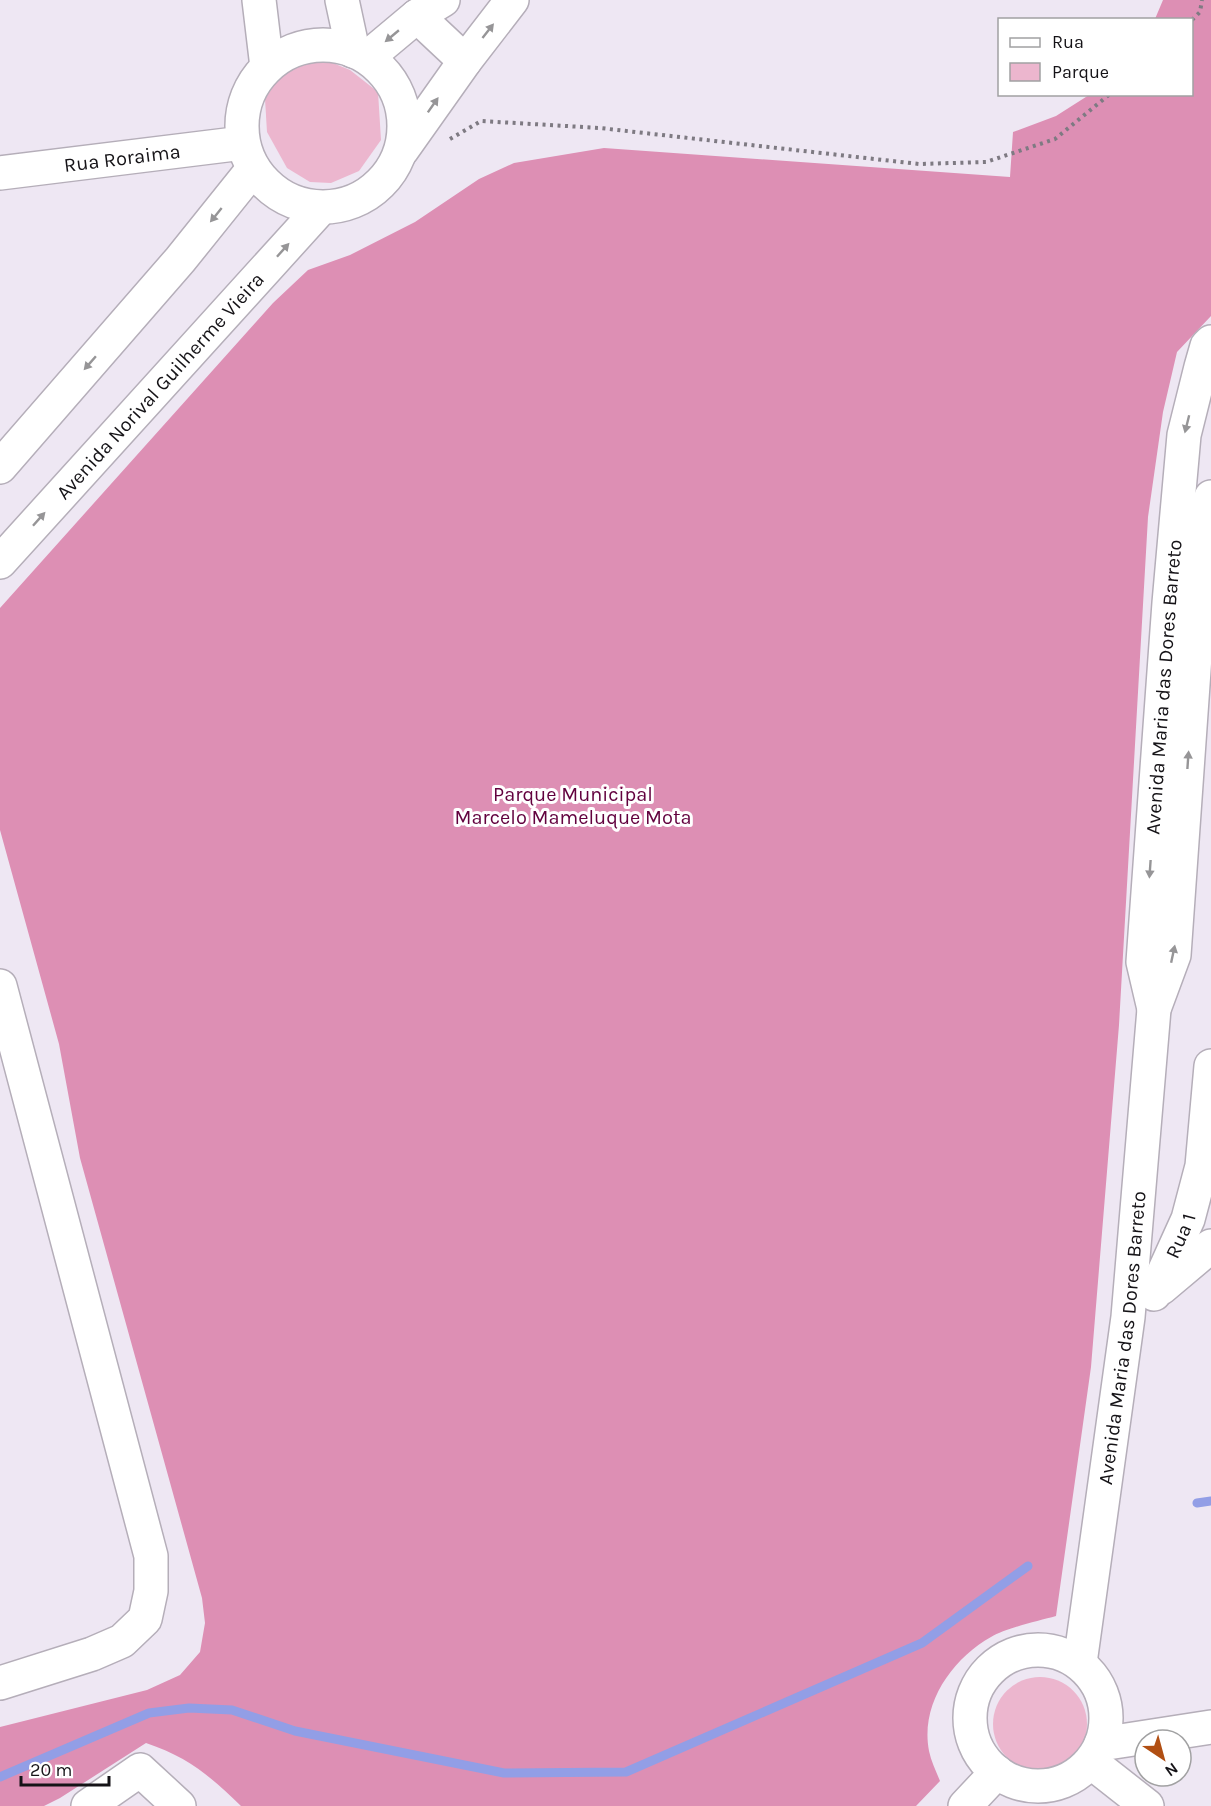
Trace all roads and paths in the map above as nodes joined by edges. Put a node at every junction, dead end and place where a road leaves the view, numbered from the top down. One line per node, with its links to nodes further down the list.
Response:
1 (259, 0): 9 (street)
2 (342, 0): 7 (street)
3 (512, 0): 8 (street, one-way to 3)
4 (1202, 0): 6 (path)
5 (430, 8): 7 (street, one-way to 7); 8 (street)
6 (1193, 18)
7 (361, 54): 9 (street); 12 (street)
8 (465, 61): 12 (street, one-way to 8)
9 (267, 67): 13 (street)
10 (1108, 96): 11 (path)
11 (440, 144)
12 (402, 150): 15 (street)
13 (248, 156): 14 (street, Rua Roraima); 15 (street); 17 (street, one-way to 17)
14 (0, 173)
15 (321, 208): 19 (street, Avenida Norival Guilherme Vieira, one-way to 15)
16 (1208, 367): 21 (street, Avenida Maria das Dores Barreto, one-way to 21)
17 (0, 467)
18 (1211, 497): 21 (street, Avenida Maria das Dores Barreto, one-way to 18)
19 (0, 562)
20 (0, 986): 27 (street)
21 (1154, 1009): 25 (street, Avenida Maria das Dores Barreto)
22 (1211, 1066): 24 (street, Rua 1)
23 (1211, 1246): 24 (street)
24 (1154, 1294): 25 (street)
25 (1128, 1317): 26 (street, Avenida Maria das Dores Barreto)
26 (1080, 1663): 29 (street); 30 (street)
27 (0, 1683)
28 (1211, 1727): 29 (street)
29 (1096, 1753): 30 (street); 34 (street)
30 (997, 1772): 33 (street)
31 (88, 1806): 32 (street)
32 (179, 1806)
33 (965, 1806)
34 (1147, 1806)

